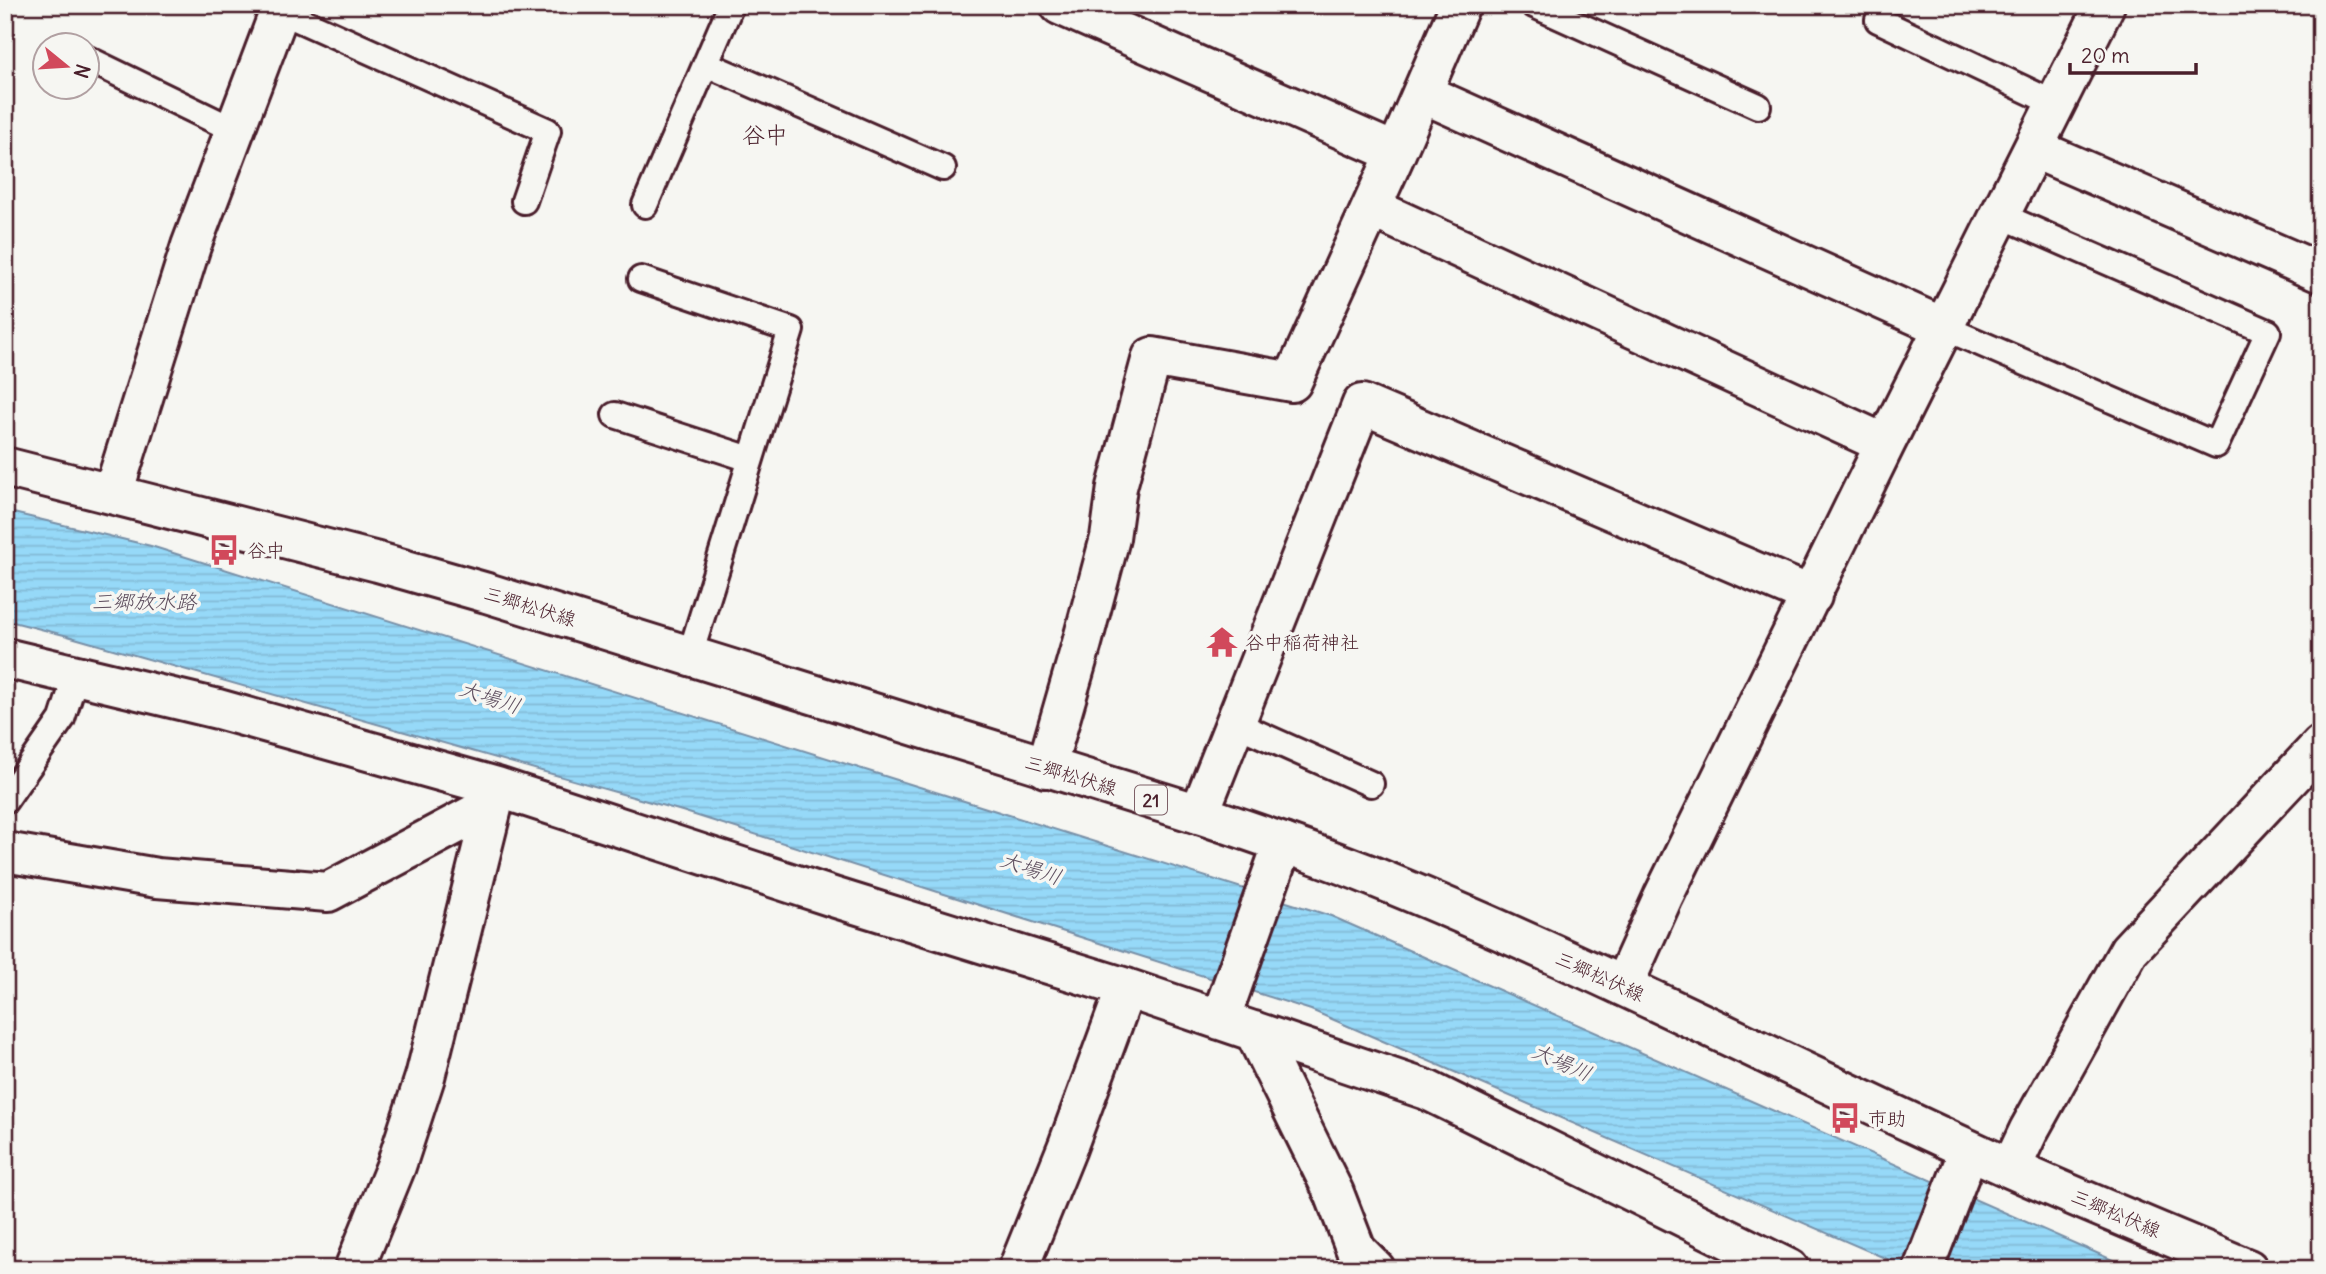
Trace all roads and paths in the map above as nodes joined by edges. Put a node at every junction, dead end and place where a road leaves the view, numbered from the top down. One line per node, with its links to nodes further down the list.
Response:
1 (731, 5): 8 (lane)
2 (1060, 5): 15 (street)
3 (1460, 5): 10 (street)
4 (1534, 5): 12 (lane)
5 (2105, 5): 11 (street)
6 (281, 8): 13 (street); 17 (lane)
7 (1878, 20): 11 (lane)
8 (706, 64): 16 (lane); 18 (lane)
9 (102, 66): 13 (lane)
10 (1422, 93): 15 (street); 23 (street)
11 (2056, 104): 14 (street)
12 (1758, 106)
13 (233, 130): 28 (street)
14 (2035, 149): 20 (street); 21 (street)
15 (1396, 153): 19 (street)
16 (943, 168)
17 (524, 201)
18 (645, 205)
19 (1371, 208): 25 (street); 35 (street)
20 (2000, 215): 23 (street); 23 (lane)
21 (2321, 273)
22 (641, 279): 26 (lane)
23 (1945, 328): 25 (street)
24 (615, 415): 26 (lane)
25 (1885, 444): 29 (street)
26 (750, 459): 30 (lane)
27 (5, 467): 28 (street, 三郷松伏線 / 21)
28 (113, 493): 30 (street, 三郷松伏線 / 21)
29 (1812, 596): 33 (street); 42 (street)
30 (690, 655): 35 (street, 三郷松伏線 / 21)
31 (5, 658): 32 (street)
32 (76, 675): 37 (street); 38 (lane)
33 (1234, 723): 36 (lane); 39 (street)
34 (2321, 745): 46 (street)
35 (1045, 768): 39 (street, 三郷松伏線 / 21)
36 (1371, 784)
37 (495, 796): 40 (street); 43 (street); 47 (street)
38 (5, 801)
39 (1199, 814): 41 (street, 三郷松伏線 / 21)
40 (5, 852)
41 (1277, 860): 42 (street, 三郷松伏線 / 21); 44 (street)
42 (1623, 986): 45 (street, 三郷松伏線 / 21)
43 (1126, 988): 44 (street); 48 (street)
44 (1234, 1017): 49 (street); 50 (street)
45 (1963, 1165): 46 (street, 三郷松伏線 / 21); 51 (street)
46 (2011, 1168): 52 (street, 三郷松伏線 / 21)
47 (354, 1269)
48 (1018, 1269)
49 (1375, 1269)
50 (1789, 1269)
51 (1923, 1269)
52 (2248, 1269)

